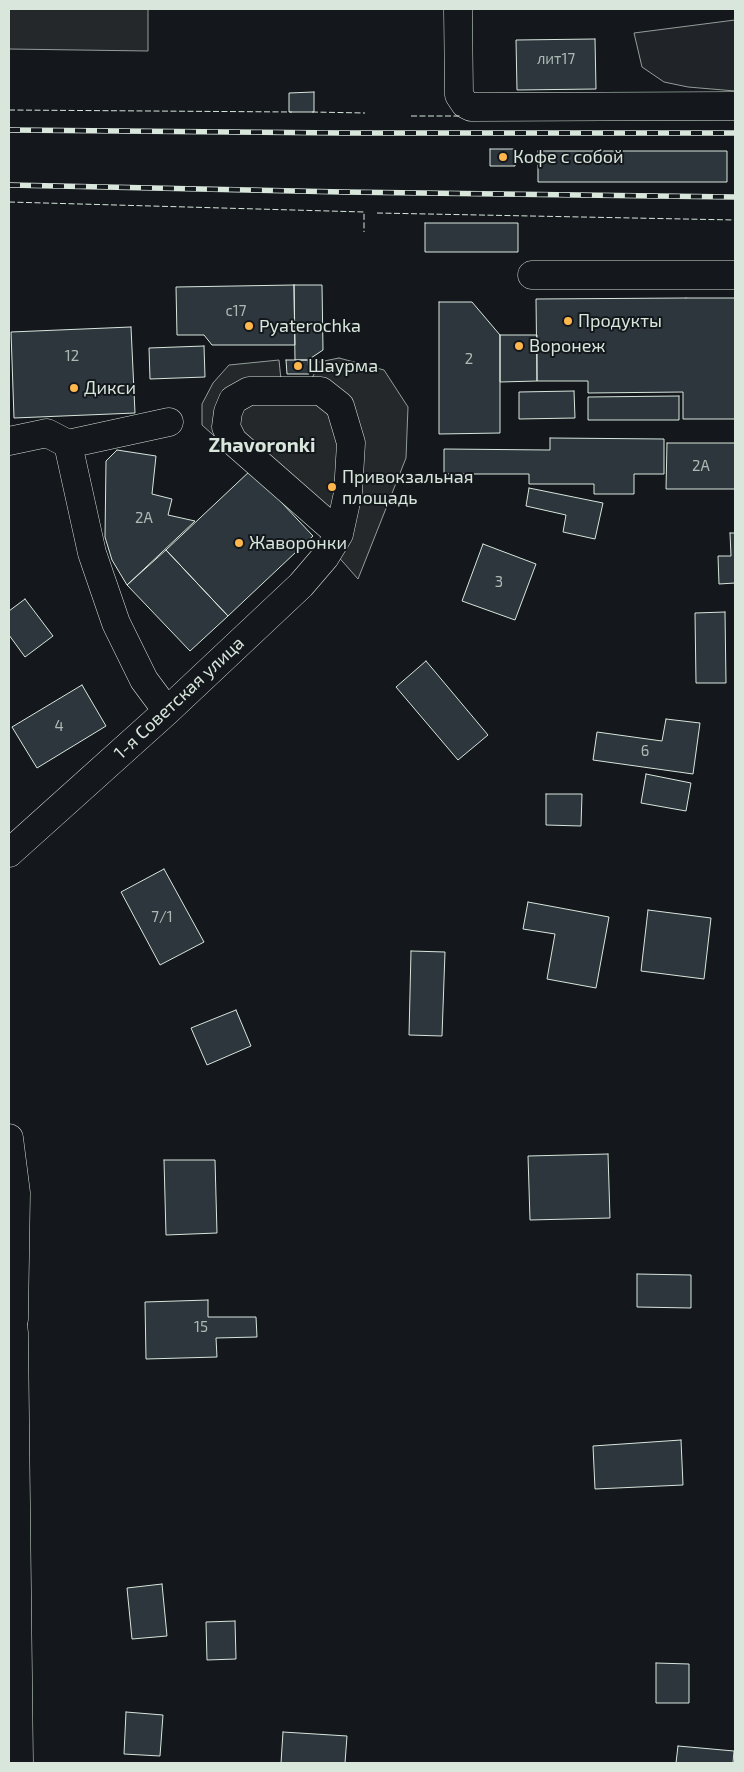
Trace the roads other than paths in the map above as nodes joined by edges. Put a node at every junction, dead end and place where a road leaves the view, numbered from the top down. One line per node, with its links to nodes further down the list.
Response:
1 (458, 9): 2 (street)
2 (735, 106)
3 (735, 275): 4 (street)
4 (532, 276)
5 (169, 422): 7 (street)
6 (9, 441): 7 (street)
7 (68, 444): 9 (street)
8 (339, 534): 8 (street, 1-я Советская улица); 9 (street, 1-я Советская улица)
9 (167, 710): 10 (street, 1-я Советская улица)
10 (9, 853)
11 (9, 1138): 13 (street)
12 (9, 1294): 13 (street)
13 (11, 1326): 14 (street)
14 (19, 1763)

